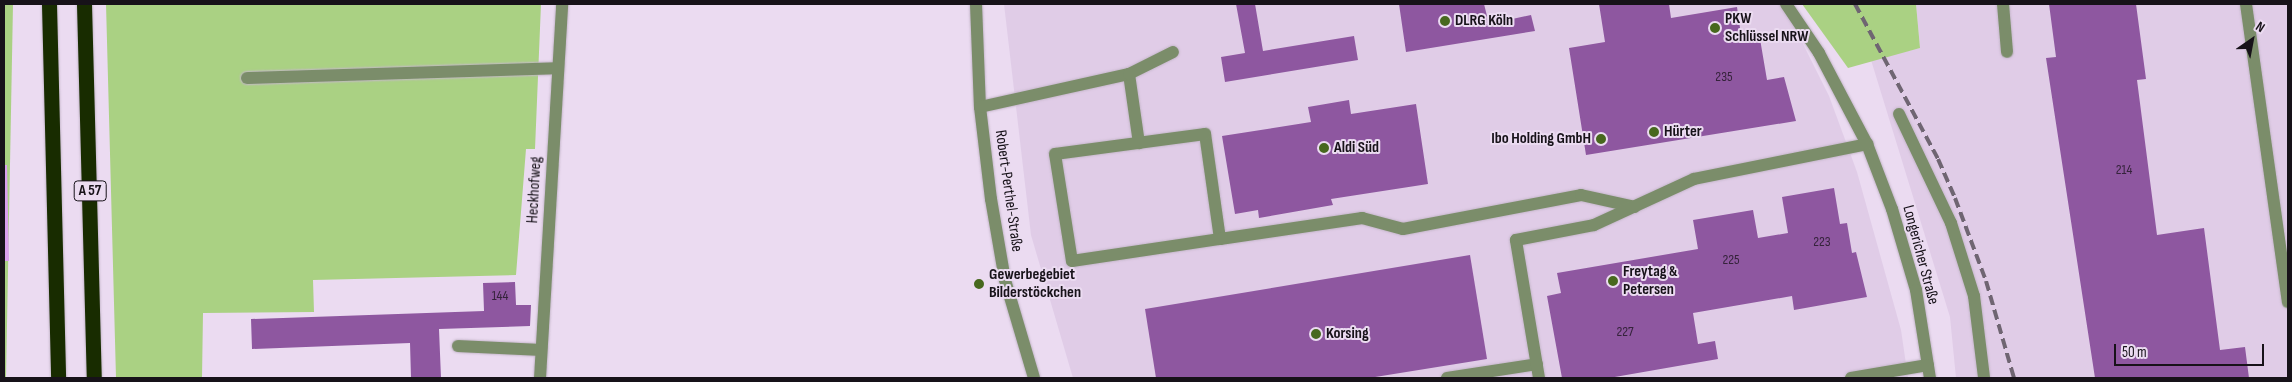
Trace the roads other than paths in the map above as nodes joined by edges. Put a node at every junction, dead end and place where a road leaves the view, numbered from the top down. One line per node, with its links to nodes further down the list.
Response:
1 (49, 4): 24 (highway, A 57)
2 (84, 4): 25 (highway, A 57)
3 (562, 4): 10 (street, Heckhofweg)
4 (976, 4): 13 (street, Robert-Perthel-Straße)
5 (1786, 4): 16 (street, Longericher Straße)
6 (2003, 4): 9 (street)
7 (2246, 4): 19 (street)
8 (1173, 52): 11 (street)
9 (2007, 52)
10 (558, 68): 12 (street); 21 (street, Heckhofweg)
11 (1129, 74): 13 (street); 15 (street)
12 (247, 78)
13 (980, 107): 27 (street, Robert-Perthel-Straße)
14 (1899, 114): 32 (street)
15 (1139, 143): 18 (street); 18 (street)
16 (1867, 144): 17 (street); 23 (street, Longericher Straße)
17 (1635, 207): 18 (street); 22 (street)
18 (1220, 239)
19 (2288, 302)
20 (458, 346): 21 (street)
21 (542, 350): 26 (street, Heckhofweg)
22 (1537, 364): 28 (street); 29 (street)
23 (1928, 365): 30 (street); 31 (street, Longericher Straße)
24 (58, 378)
25 (94, 378)
26 (540, 378)
27 (1034, 378)
28 (1446, 378)
29 (1539, 378)
30 (1851, 378)
31 (1930, 378)
32 (1984, 378)

